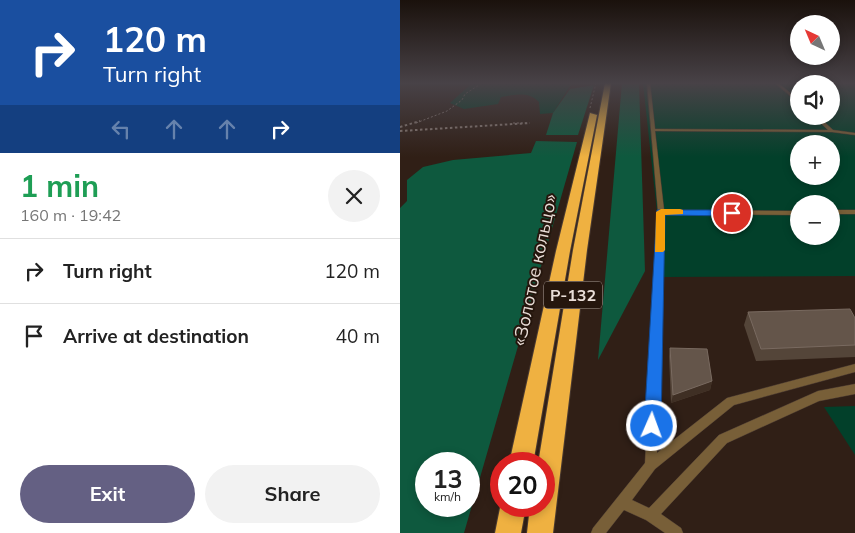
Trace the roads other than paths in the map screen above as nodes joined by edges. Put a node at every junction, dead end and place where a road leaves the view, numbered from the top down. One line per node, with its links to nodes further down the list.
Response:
1 (598, 108): 14 (highway, «Золотое кольцо» / Р-132)
2 (601, 108): 15 (highway, «Золотое кольцо» / Р-132)
3 (650, 108): 5 (lane)
4 (825, 125): 6 (lane)
5 (652, 130): 6 (lane); 8 (lane)
6 (832, 131): 7 (lane)
7 (855, 134)
8 (661, 212): 11 (lane); 16 (lane)
9 (840, 212): 10 (lane)
10 (855, 212)
11 (790, 213)
12 (855, 368): 16 (lane)
13 (855, 389): 18 (lane)
14 (523, 452)
15 (551, 452)
16 (651, 465): 17 (lane)
17 (622, 502): 18 (lane); 23 (lane)
18 (651, 515): 24 (lane)
19 (511, 517): 21 (highway)
20 (542, 517): 22 (highway, «Золотое кольцо» / Р-132)
21 (508, 533)
22 (540, 533)
23 (598, 533)
24 (676, 533)

